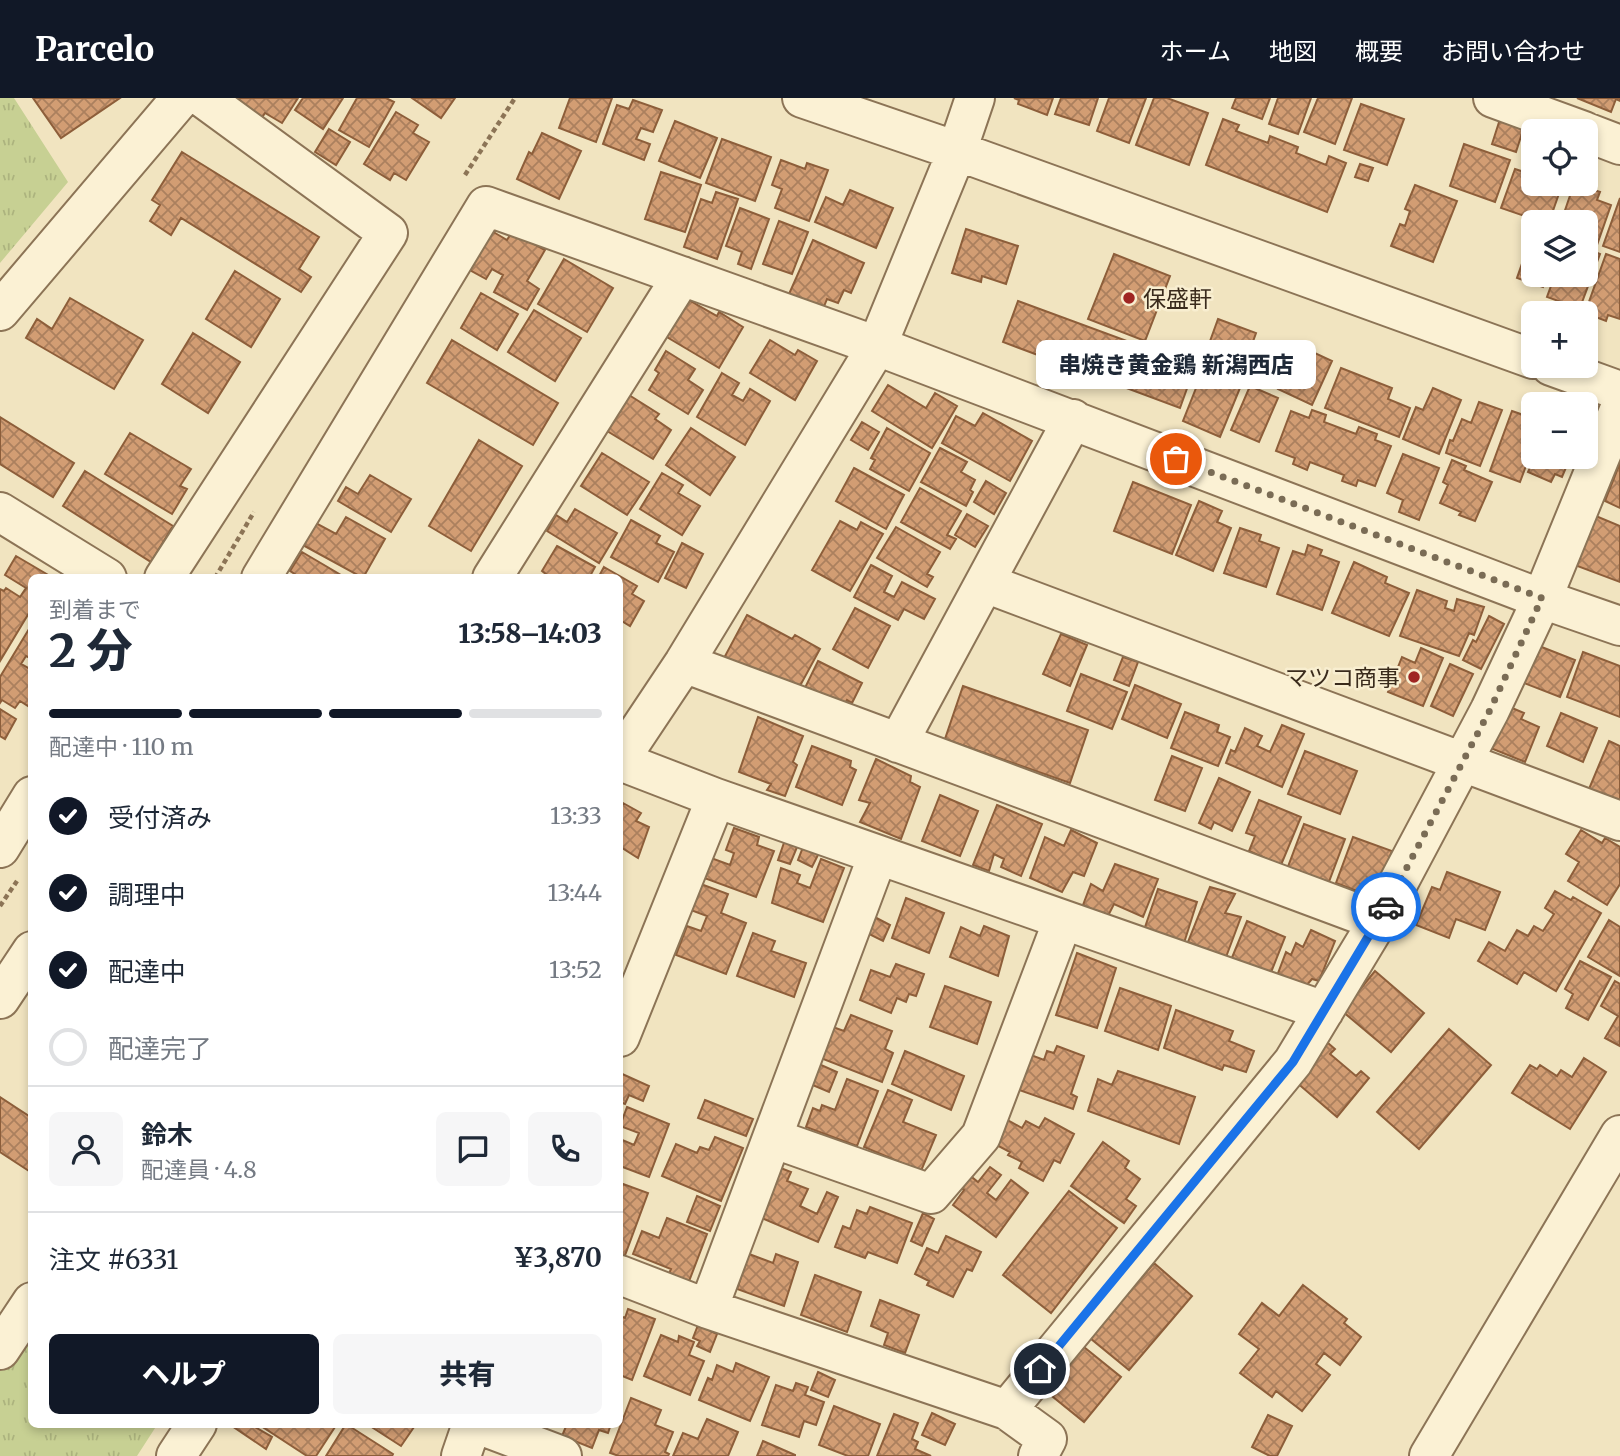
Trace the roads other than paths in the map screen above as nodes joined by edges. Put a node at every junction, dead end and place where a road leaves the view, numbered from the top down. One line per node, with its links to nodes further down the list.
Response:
1 (181, 98): 11 (street)
2 (203, 98): 20 (street)
3 (802, 98): 9 (street)
4 (975, 98): 9 (street)
5 (1493, 98): 6 (street)
6 (1550, 119)
7 (1598, 137): 8 (street)
8 (1620, 145)
9 (957, 151): 12 (street); 13 (street)
10 (682, 276): 12 (street); 21 (street); 22 (street)
11 (0, 312)
12 (877, 346): 17 (street); 26 (street)
13 (1521, 355)
14 (1584, 378): 15 (street)
15 (1620, 391)
16 (1620, 408): 24 (street)
17 (1073, 419): 23 (street); 24 (street)
18 (0, 512): 19 (street)
19 (101, 574)
20 (167, 574)
21 (263, 574)
22 (495, 574)
23 (985, 583): 27 (street); 30 (street)
24 (1542, 598): 25 (street); 30 (street)
25 (1620, 626)
26 (684, 663): 27 (street); 28 (street)
27 (898, 743): 37 (street)
28 (623, 755)
29 (623, 761): 31 (street)
30 (1462, 763): 33 (street); 37 (street)
31 (716, 798): 35 (street); 41 (street)
32 (28, 802): 34 (street)
33 (1620, 821)
34 (0, 848)
35 (878, 855): 36 (street); 43 (street)
36 (1063, 920): 40 (street); 43 (street)
37 (1378, 921): 40 (street)
38 (28, 957): 39 (street)
39 (0, 999)
40 (1324, 1011): 48 (street)
41 (623, 1030)
42 (1620, 1135): 56 (street)
43 (772, 1138): 46 (street)
44 (623, 1276): 46 (street)
45 (28, 1308): 47 (street)
46 (708, 1309): 48 (street)
47 (0, 1350)
48 (1007, 1410): 55 (street)
49 (194, 1428): 52 (street)
50 (471, 1428): 53 (street)
51 (488, 1428): 54 (street)
52 (176, 1456)
53 (461, 1456)
54 (562, 1456)
55 (1038, 1456)
56 (1429, 1456)

